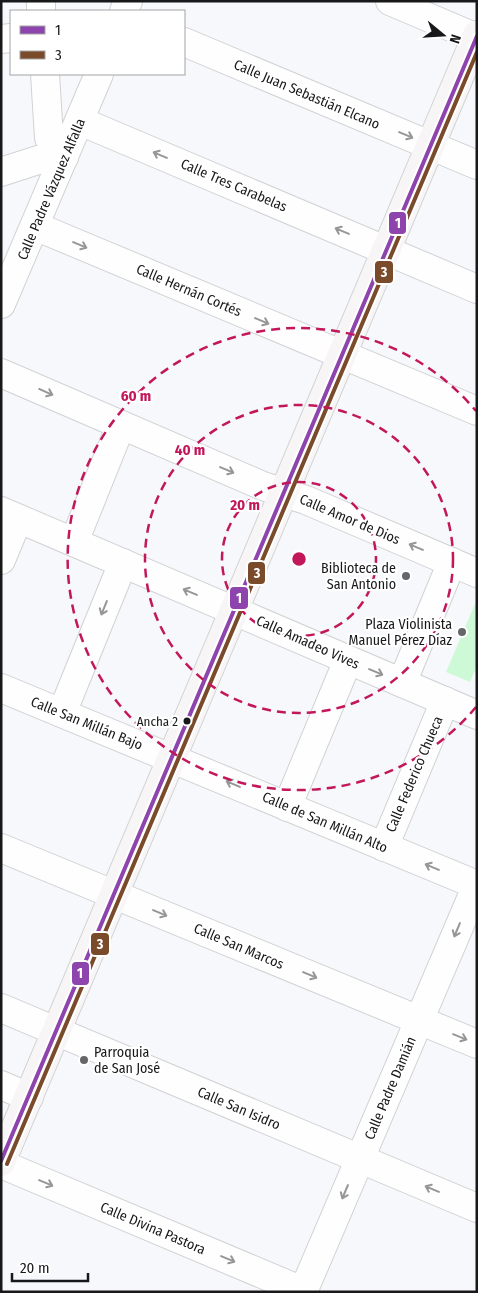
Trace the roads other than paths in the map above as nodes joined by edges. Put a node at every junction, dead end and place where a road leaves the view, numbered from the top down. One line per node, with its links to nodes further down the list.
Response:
1 (390, 1): 2 (street)
2 (476, 37): 7 (main road)
3 (185, 42): 7 (street, Calle Juan Sebastián Elcano, one-way to 7)
4 (45, 75): 8 (street)
5 (99, 75): 6 (street, Calle Padre Vázquez Alfalla)
6 (80, 121): 8 (street, Calle Padre Vázquez Alfalla); 12 (street, Calle Tres Carabelas, one-way to 6)
7 (431, 146): 9 (street, Calle Juan Sebastián Elcano); 12 (main road)
8 (64, 157): 10 (street); 11 (street, Calle Padre Vázquez Alfalla)
9 (477, 166)
10 (1, 172)
11 (35, 226): 14 (street, Calle Padre Vázquez Alfalla); 15 (street, Calle Hernán Cortés, one-way to 15)
12 (387, 250): 13 (street, Calle Tres Carabelas); 15 (main road)
13 (477, 289)
14 (1, 304)
15 (343, 354): 17 (street, Calle Hernán Cortés); 19 (main road)
16 (1, 373): 18 (street, Calle Amor de Dios, one-way to 18)
17 (477, 411)
18 (121, 425): 19 (street, Calle Amor de Dios, one-way to 19); 21 (street)
19 (284, 493): 23 (street, Calle Amor de Dios, one-way to 19); 26 (main road)
20 (10, 515): 21 (street, Calle Amadeo Vives); 22 (street)
21 (74, 542): 24 (street, Calle Amadeo Vives)
22 (1, 560)
23 (452, 562): 25 (street, Calle Amor de Dios); 28 (street)
24 (123, 563): 26 (street, Calle Amadeo Vives, one-way to 24); 31 (street, one-way to 31)
25 (477, 573)
26 (235, 611): 27 (street, Calle Amadeo Vives); 33 (main road)
27 (348, 660): 28 (street, Calle Amadeo Vives, one-way to 28); 34 (street)
28 (402, 683): 30 (street, Calle Amadeo Vives)
29 (1, 688): 31 (street, Calle San Millán Bajo)
30 (445, 701): 32 (street, Calle Amadeo Vives); 35 (street, Calle Federico Chueca)
31 (62, 713): 33 (street, Calle San Millán Bajo)
32 (477, 715)
33 (172, 759): 34 (street, Calle de San Millán Alto, one-way to 33); 38 (main road)
34 (287, 807): 35 (street, Calle de San Millán Alto)
35 (384, 847): 37 (street, Calle de San Millán Alto, one-way to 35)
36 (1, 848): 38 (street, Calle San Marcos)
37 (477, 885): 40 (street, Calle Padre Damián, one-way to 40)
38 (115, 894): 40 (street, Calle San Marcos, one-way to 40); 41 (main road)
39 (1, 1008): 41 (street, Calle San Isidro)
40 (418, 1020): 42 (street, Calle San Marcos, one-way to 42); 45 (street, Calle Padre Damián)
41 (57, 1031): 44 (main road); 45 (street, Calle San Isidro)
42 (477, 1044)
43 (1, 1085): 44 (street)
44 (29, 1097): 46 (main road)
45 (360, 1158): 47 (street, Calle San Isidro, one-way to 45); 48 (street, Calle Padre Damián, one-way to 48)
46 (1, 1163): 48 (street, Calle Divina Pastora, one-way to 48)
47 (477, 1208)
48 (304, 1292)

